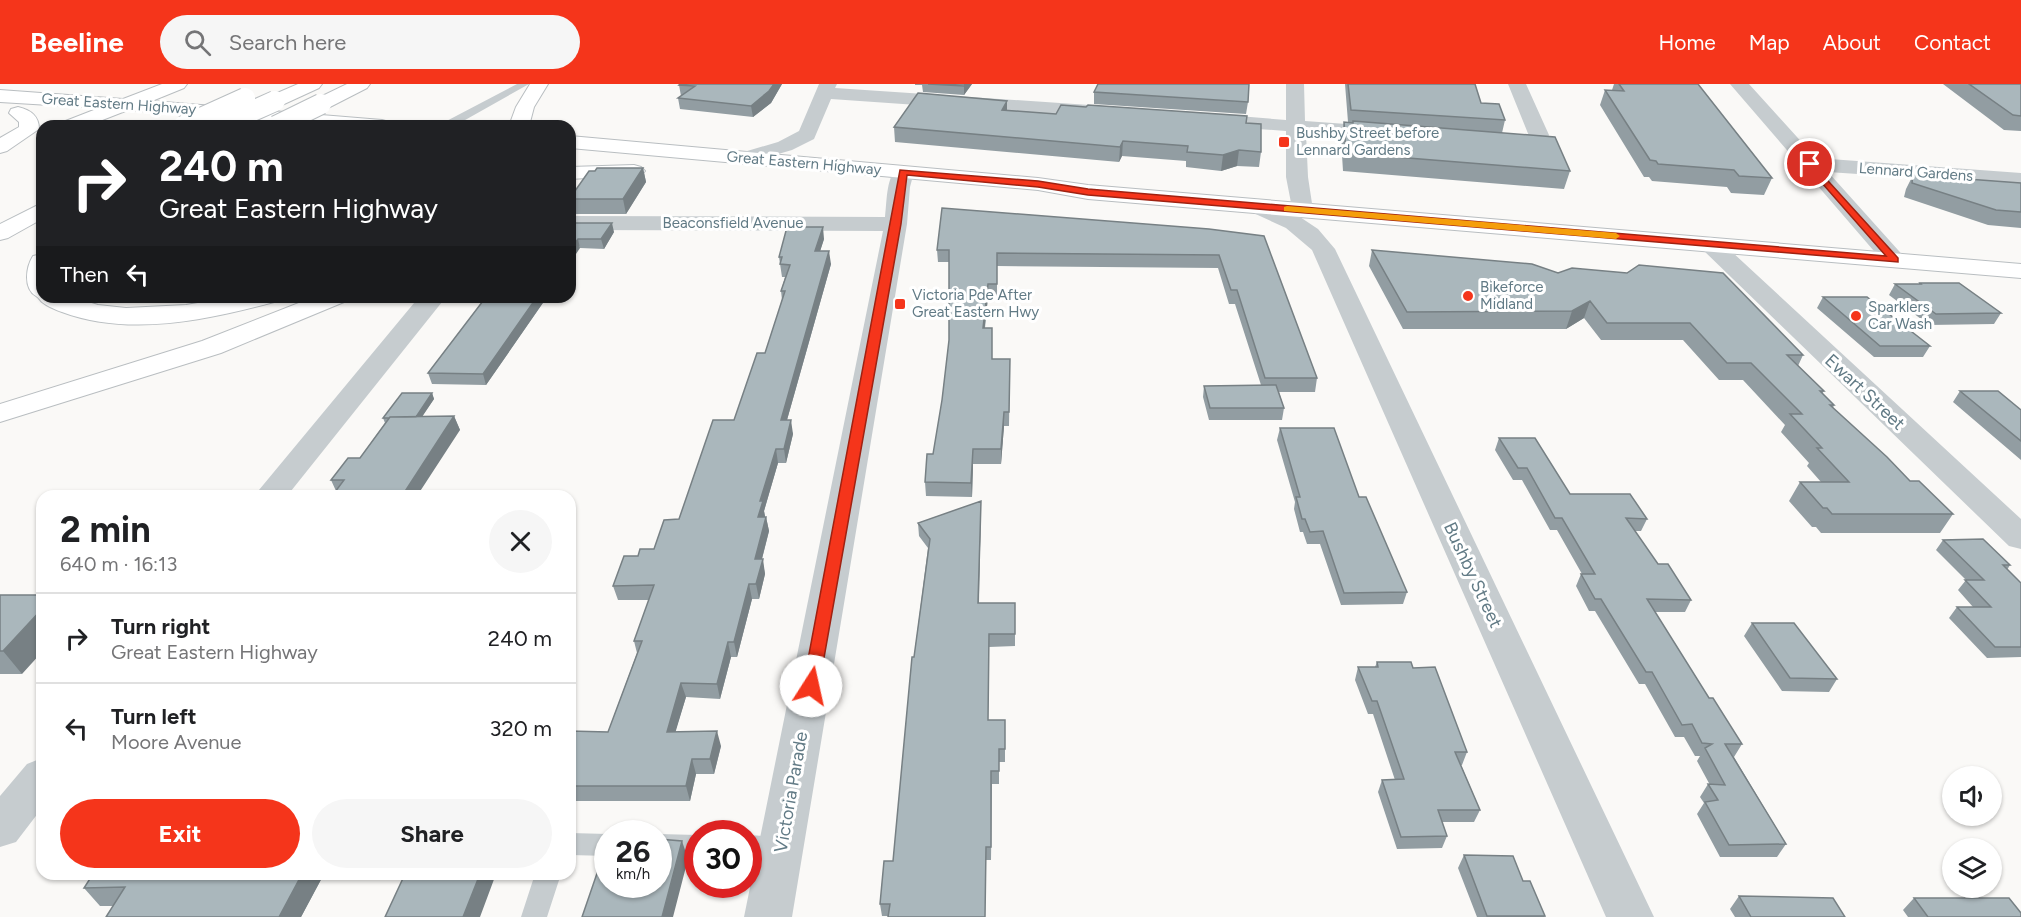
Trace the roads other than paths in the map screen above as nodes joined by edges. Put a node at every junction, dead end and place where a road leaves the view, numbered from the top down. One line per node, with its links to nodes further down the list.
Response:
1 (178, 84): 14 (highway)
2 (313, 84): 12 (highway)
3 (361, 84): 22 (highway, bridge)
4 (524, 84): 24 (lane)
5 (539, 84): 25 (highway)
6 (1295, 84): 26 (street, Bushby Street)
7 (1516, 84): 29 (street)
8 (1739, 84): 35 (street)
9 (107, 86): 11 (highway)
10 (826, 88): 16 (street); 28 (street)
11 (0, 90)
12 (277, 92): 20 (highway, bridge); 21 (highway, bridge)
13 (0, 96): 14 (highway, Great Eastern Highway)
14 (120, 105): 19 (highway); 23 (highway, Great Eastern Highway)
15 (9, 112): 18 (highway, Great Eastern Highway); 32 (highway)
16 (1120, 113)
17 (1178, 117): 26 (street)
18 (59, 120)
19 (85, 120)
20 (196, 120)
21 (230, 120)
22 (288, 120)
23 (318, 120)
24 (458, 120)
25 (519, 120)
26 (1294, 126): 27 (street); 47 (street, Bushby Street)
27 (1412, 134)
28 (807, 135): 36 (street); 37 (street)
29 (1482, 139)
30 (36, 140): 33 (highway)
31 (576, 143): 37 (highway, Great Eastern Highway)
32 (0, 147)
33 (0, 155)
34 (576, 161): 37 (highway, Great Eastern Highway)
35 (1810, 164): 42 (street, Lennard Gardens); 51 (street)
36 (824, 165): 37 (highway, Great Eastern Highway); 41 (highway, Great Eastern Highway)
37 (738, 166): 39 (highway); 41 (highway, Great Eastern Highway)
38 (654, 171): 40 (highway)
39 (676, 172)
40 (576, 173)
41 (901, 179): 47 (highway, Great Eastern Highway); 48 (street, Victoria Parade)
42 (2021, 179)
43 (36, 197): 45 (highway)
44 (36, 213): 49 (highway)
45 (0, 215)
46 (576, 223): 48 (street, Beaconsfield Avenue)
47 (1308, 223): 50 (highway, Great Eastern Highway); 68 (street, Bushby Street)
48 (896, 224): 64 (street, Victoria Parade)
49 (0, 233)
50 (1710, 244): 51 (highway, Great Eastern Highway); 59 (street, Ewart Street)
51 (1894, 260): 52 (highway, Great Eastern Highway)
52 (2021, 271)
53 (63, 303): 54 (highway)
54 (237, 303)
55 (322, 303): 57 (highway)
56 (429, 303): 58 (street)
57 (0, 413)
58 (275, 490)
59 (2021, 538)
60 (36, 783): 61 (street)
61 (0, 828)
62 (576, 844): 63 (lane)
63 (594, 845)
64 (765, 847): 67 (street, Victoria Parade)
65 (546, 880): 66 (lane)
66 (534, 917)
67 (768, 917)
68 (1630, 917)

